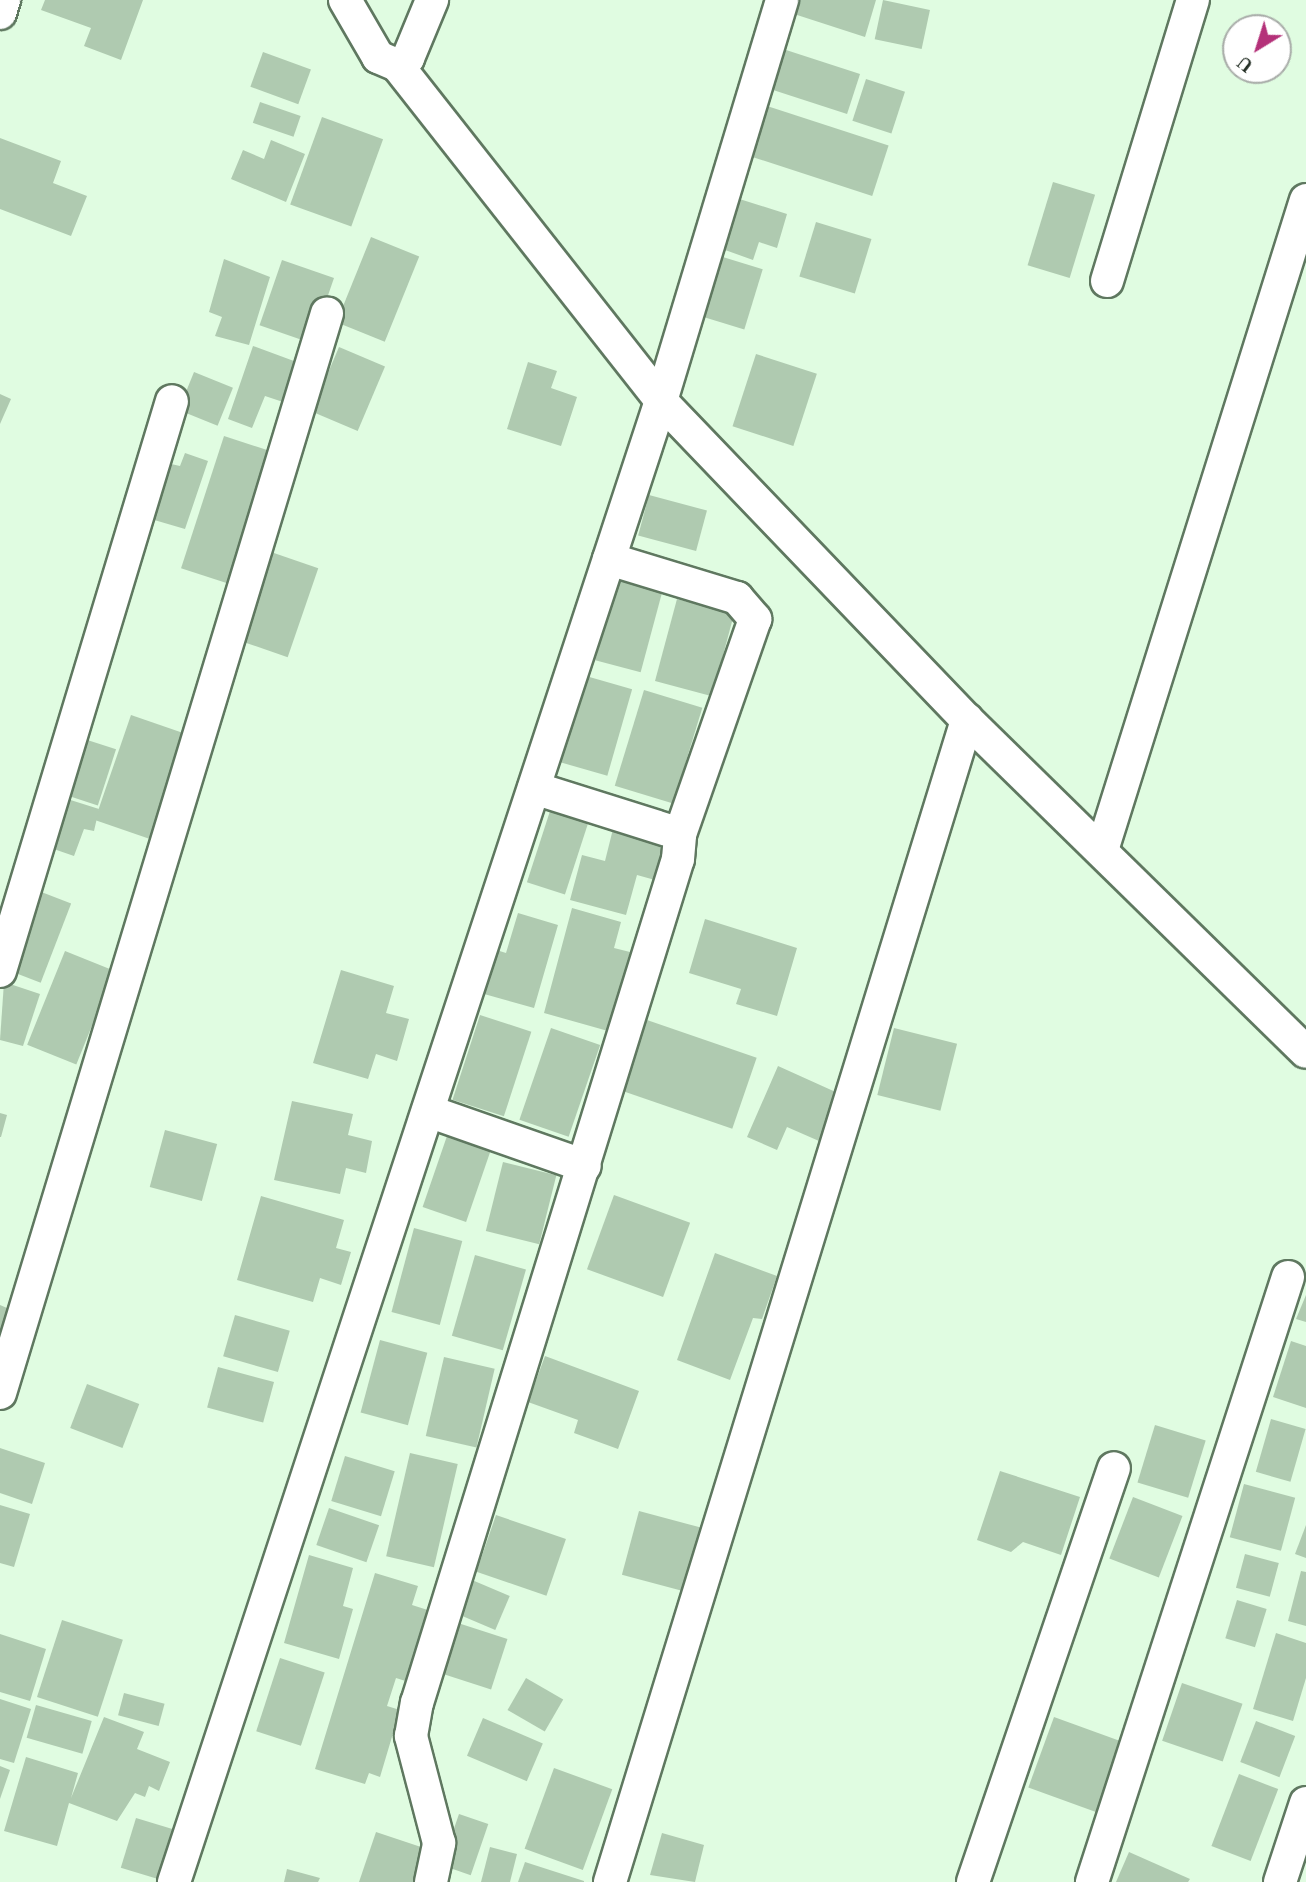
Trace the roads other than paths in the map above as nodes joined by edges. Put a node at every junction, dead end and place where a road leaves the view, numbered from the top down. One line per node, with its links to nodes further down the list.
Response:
1 (4, 0): 6 (street)
2 (345, 0): 7 (street)
3 (432, 0): 7 (street)
4 (782, 0): 12 (street)
5 (1193, 0): 9 (street)
6 (0, 13)
7 (397, 65): 12 (street)
8 (1306, 200): 17 (street)
9 (1107, 281)
10 (327, 313): 23 (street)
11 (172, 401): 18 (street)
12 (661, 401): 13 (street); 14 (street)
13 (609, 559): 15 (street); 16 (street)
14 (967, 720): 17 (street); 28 (street)
15 (534, 788): 16 (street); 20 (street)
16 (680, 834): 21 (street)
17 (1103, 847): 19 (street)
18 (0, 971)
19 (1306, 1052)
20 (428, 1111): 21 (street); 26 (street)
21 (584, 1166): 27 (street)
22 (1288, 1277): 30 (street)
23 (0, 1393)
24 (1114, 1468): 29 (street)
25 (1306, 1802): 31 (street)
26 (174, 1882)
27 (431, 1882)
28 (610, 1882)
29 (973, 1882)
30 (1092, 1882)
31 (1280, 1882)

